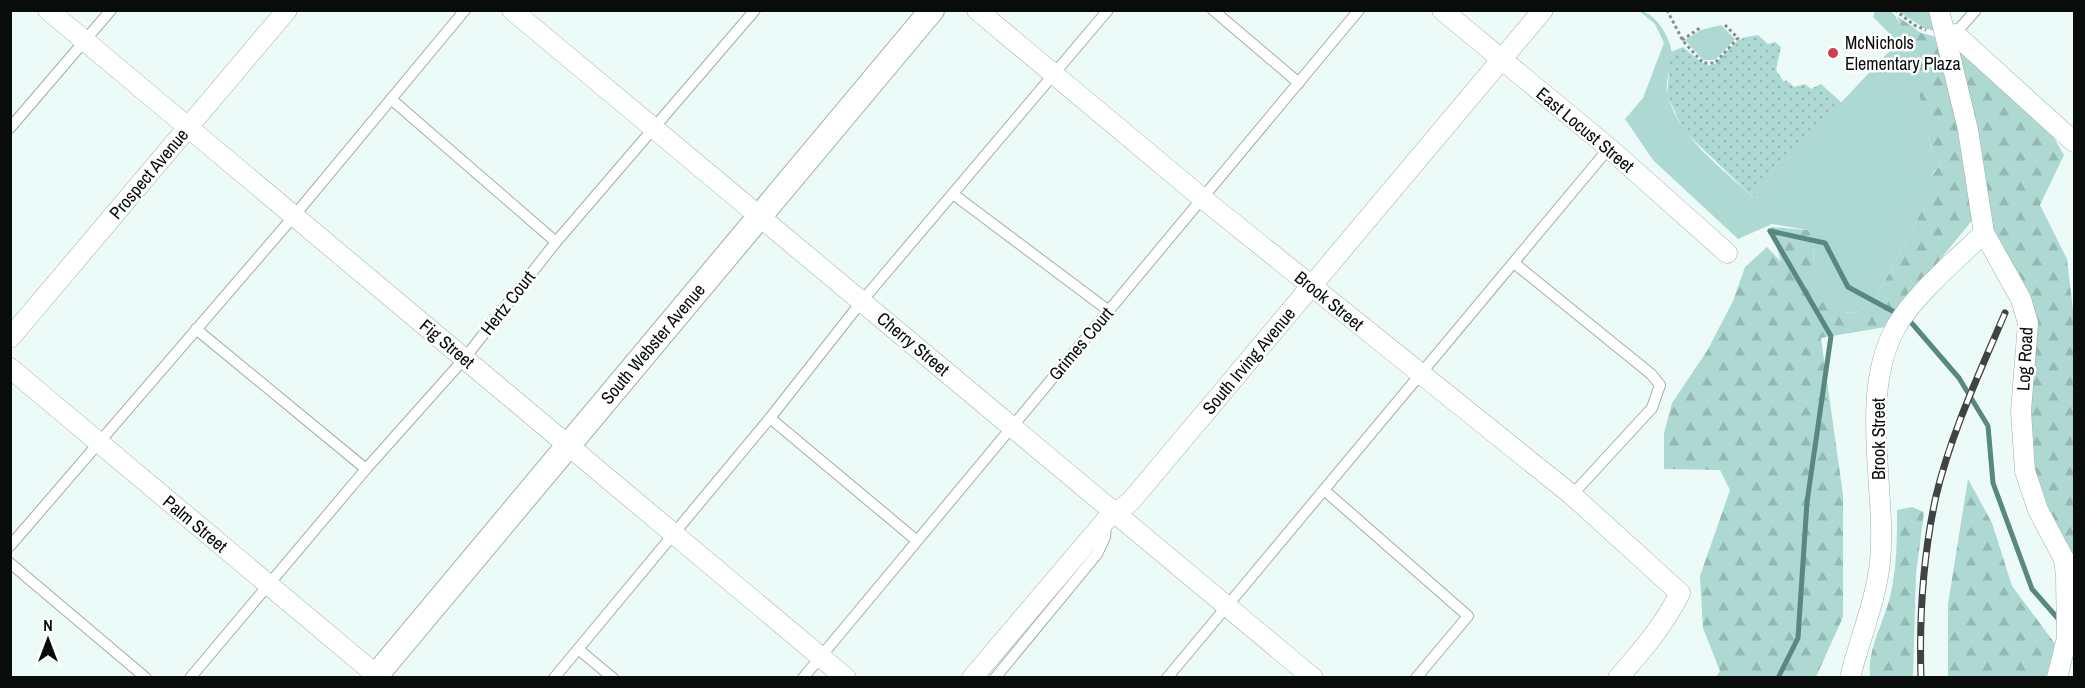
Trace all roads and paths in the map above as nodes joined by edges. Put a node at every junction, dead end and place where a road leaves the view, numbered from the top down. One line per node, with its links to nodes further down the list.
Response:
1 (48, 10): 22 (street, Fig Street)
2 (111, 10): 22 (lane)
3 (286, 10): 28 (street, Prospect Avenue)
4 (465, 10): 26 (lane)
5 (512, 10): 29 (street, Cherry Street)
6 (932, 10): 35 (street, South Webster Avenue)
7 (977, 10): 24 (street, Brook Street)
8 (1108, 10): 24 (lane)
9 (1213, 10): 25 (lane)
10 (1359, 10): 25 (lane, Grimes Court)
11 (1442, 10): 23 (street, East Locust Street)
12 (1543, 10): 23 (street, South Irving Avenue)
13 (1667, 10): 21 (path)
14 (1895, 10): 20 (path)
15 (1939, 10): 20 (street, Log Road)
16 (1976, 10): 20 (lane)
17 (750, 12): 29 (lane, Hertz Court)
18 (1724, 24): 21 (path)
19 (1700, 28): 21 (path)
20 (1949, 37): 30 (street); 36 (street, Log Road)
21 (1682, 40)
22 (84, 42): 27 (lane); 28 (street, Fig Street)
23 (1500, 60): 31 (street, East Locust Street); 40 (street, South Irving Avenue)
24 (1053, 75): 32 (lane); 33 (street, Brook Street)
25 (1299, 82): 33 (lane, Grimes Court)
26 (391, 99): 34 (lane); 37 (lane)
27 (10, 128)
28 (189, 128): 34 (street, Fig Street); 44 (street, Prospect Avenue)
29 (654, 129): 35 (street, Cherry Street); 37 (lane, Hertz Court)
30 (2072, 133)
31 (1609, 148): 38 (street, East Locust Street); 39 (lane)
32 (953, 194): 41 (lane); 42 (lane)
33 (1202, 198): 40 (street, Brook Street); 42 (lane, Grimes Court)
34 (294, 216): 43 (lane); 45 (street, Fig Street)
35 (759, 218): 41 (street, Cherry Street); 51 (street, South Webster Avenue)
36 (1984, 233): 59 (street, Log Road); 78 (street, Brook Street)
37 (556, 242): 45 (lane, Hertz Court)
38 (1727, 253)
39 (1514, 263): 47 (lane); 54 (lane)
40 (1312, 287): 47 (street, Brook Street); 55 (street, South Irving Avenue)
41 (862, 301): 48 (lane); 49 (street, Cherry Street)
42 (1109, 311): 49 (lane, Grimes Court)
43 (196, 329): 50 (lane); 52 (lane)
44 (10, 338)
45 (464, 359): 51 (street, Fig Street); 52 (lane, Hertz Court)
46 (10, 369): 50 (street, Palm Street)
47 (1420, 375): 53 (lane); 54 (street, Brook Street)
48 (770, 418): 56 (lane); 57 (lane)
49 (1011, 428): 55 (street, Cherry Street); 57 (lane, Grimes Court)
50 (98, 441): 58 (lane); 61 (street, Palm Street)
51 (568, 444): 56 (street, Fig Street); 65 (street, South Webster Avenue)
52 (366, 469): 61 (lane, Hertz Court)
53 (1324, 490): 62 (lane); 76 (lane)
54 (1572, 495): 77 (street, Brook Street)
55 (1110, 516): 62 (street, Cherry Street); 72 (street, South Irving Avenue); 73 (lane)
56 (675, 533): 63 (lane); 64 (street, Fig Street)
57 (916, 540): 64 (lane, Grimes Court)
58 (10, 546)
59 (2069, 560): 79 (street, Log Road)
60 (10, 563): 66 (lane)
61 (268, 586): 65 (street, Palm Street); 67 (lane, Hertz Court)
62 (1228, 607): 74 (lane); 75 (street, Cherry Street)
63 (578, 649): 68 (lane); 69 (lane)
64 (821, 656): 70 (lane, Grimes Court); 71 (street, Fig Street)
65 (377, 677)
66 (146, 678)
67 (190, 678)
68 (554, 678)
69 (613, 678)
70 (803, 678)
71 (846, 678)
72 (972, 678)
73 (995, 678)
74 (1167, 678)
75 (1313, 678)
76 (1416, 678)
77 (1618, 678)
78 (1850, 678)
79 (2057, 678)

